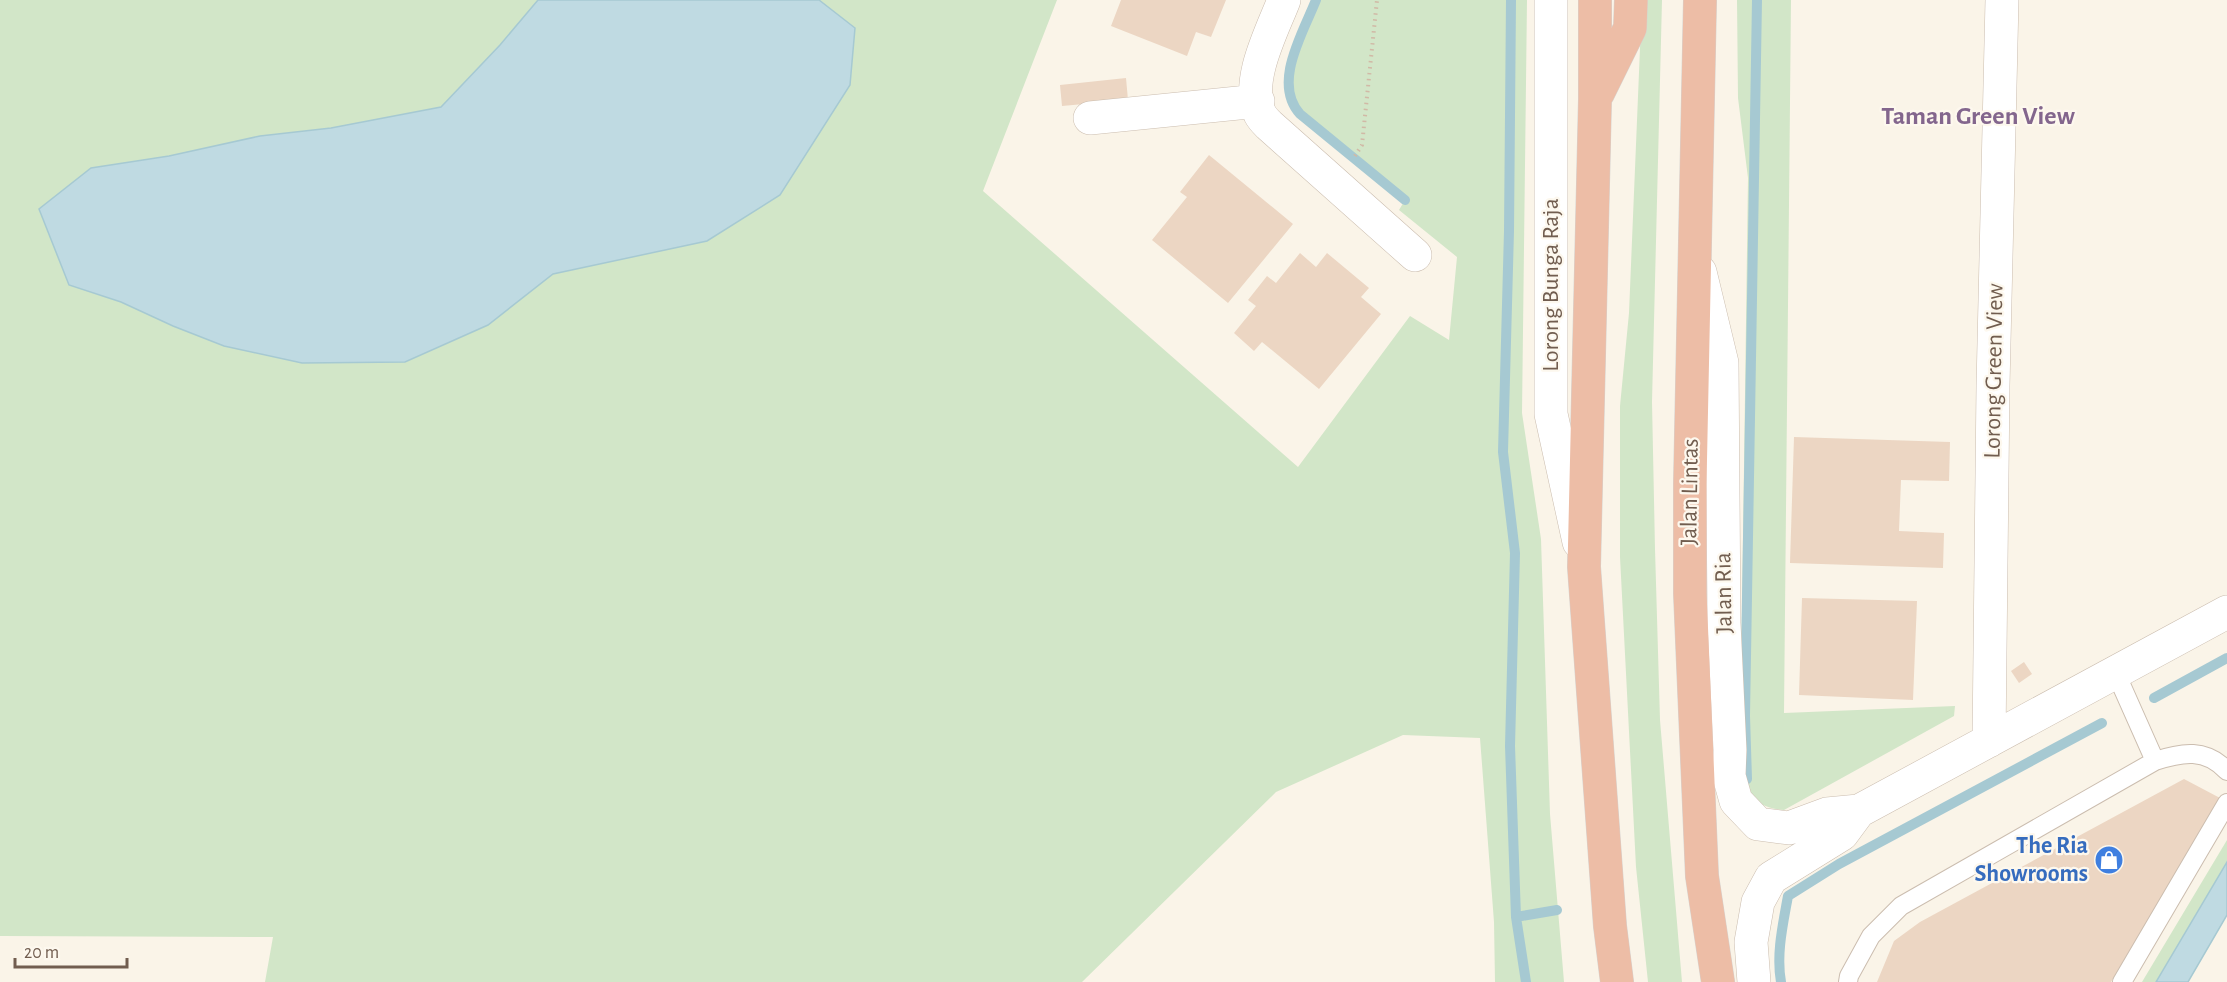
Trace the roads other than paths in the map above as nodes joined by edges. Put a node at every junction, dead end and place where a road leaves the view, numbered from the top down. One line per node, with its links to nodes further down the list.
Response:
1 (1284, 0): 8 (street)
2 (1551, 0): 12 (street, Lorong Bunga Raja)
3 (1595, 0): 7 (highway)
4 (1631, 0): 7 (highway)
5 (1700, 0): 10 (highway, Jalan Lintas)
6 (2002, 0): 15 (street, Lorong Green View)
7 (1595, 99): 12 (highway)
8 (1257, 101): 9 (street); 11 (street)
9 (1090, 118)
10 (1695, 252): 19 (street, Jalan Ria); 21 (highway, Jalan Lintas)
11 (1415, 255)
12 (1584, 567): 20 (highway)
13 (2227, 612): 14 (street, Jalan Ria)
14 (2115, 672): 15 (street, Jalan Ria); 16 (lane)
15 (1989, 741): 19 (street, Jalan Ria)
16 (2155, 761): 17 (lane); 23 (lane)
17 (2227, 771)
18 (2227, 803): 24 (lane)
19 (1859, 811): 22 (street, Jalan Ria)
20 (1617, 982)
21 (1718, 982)
22 (1754, 982)
23 (1848, 982)
24 (2122, 982)

